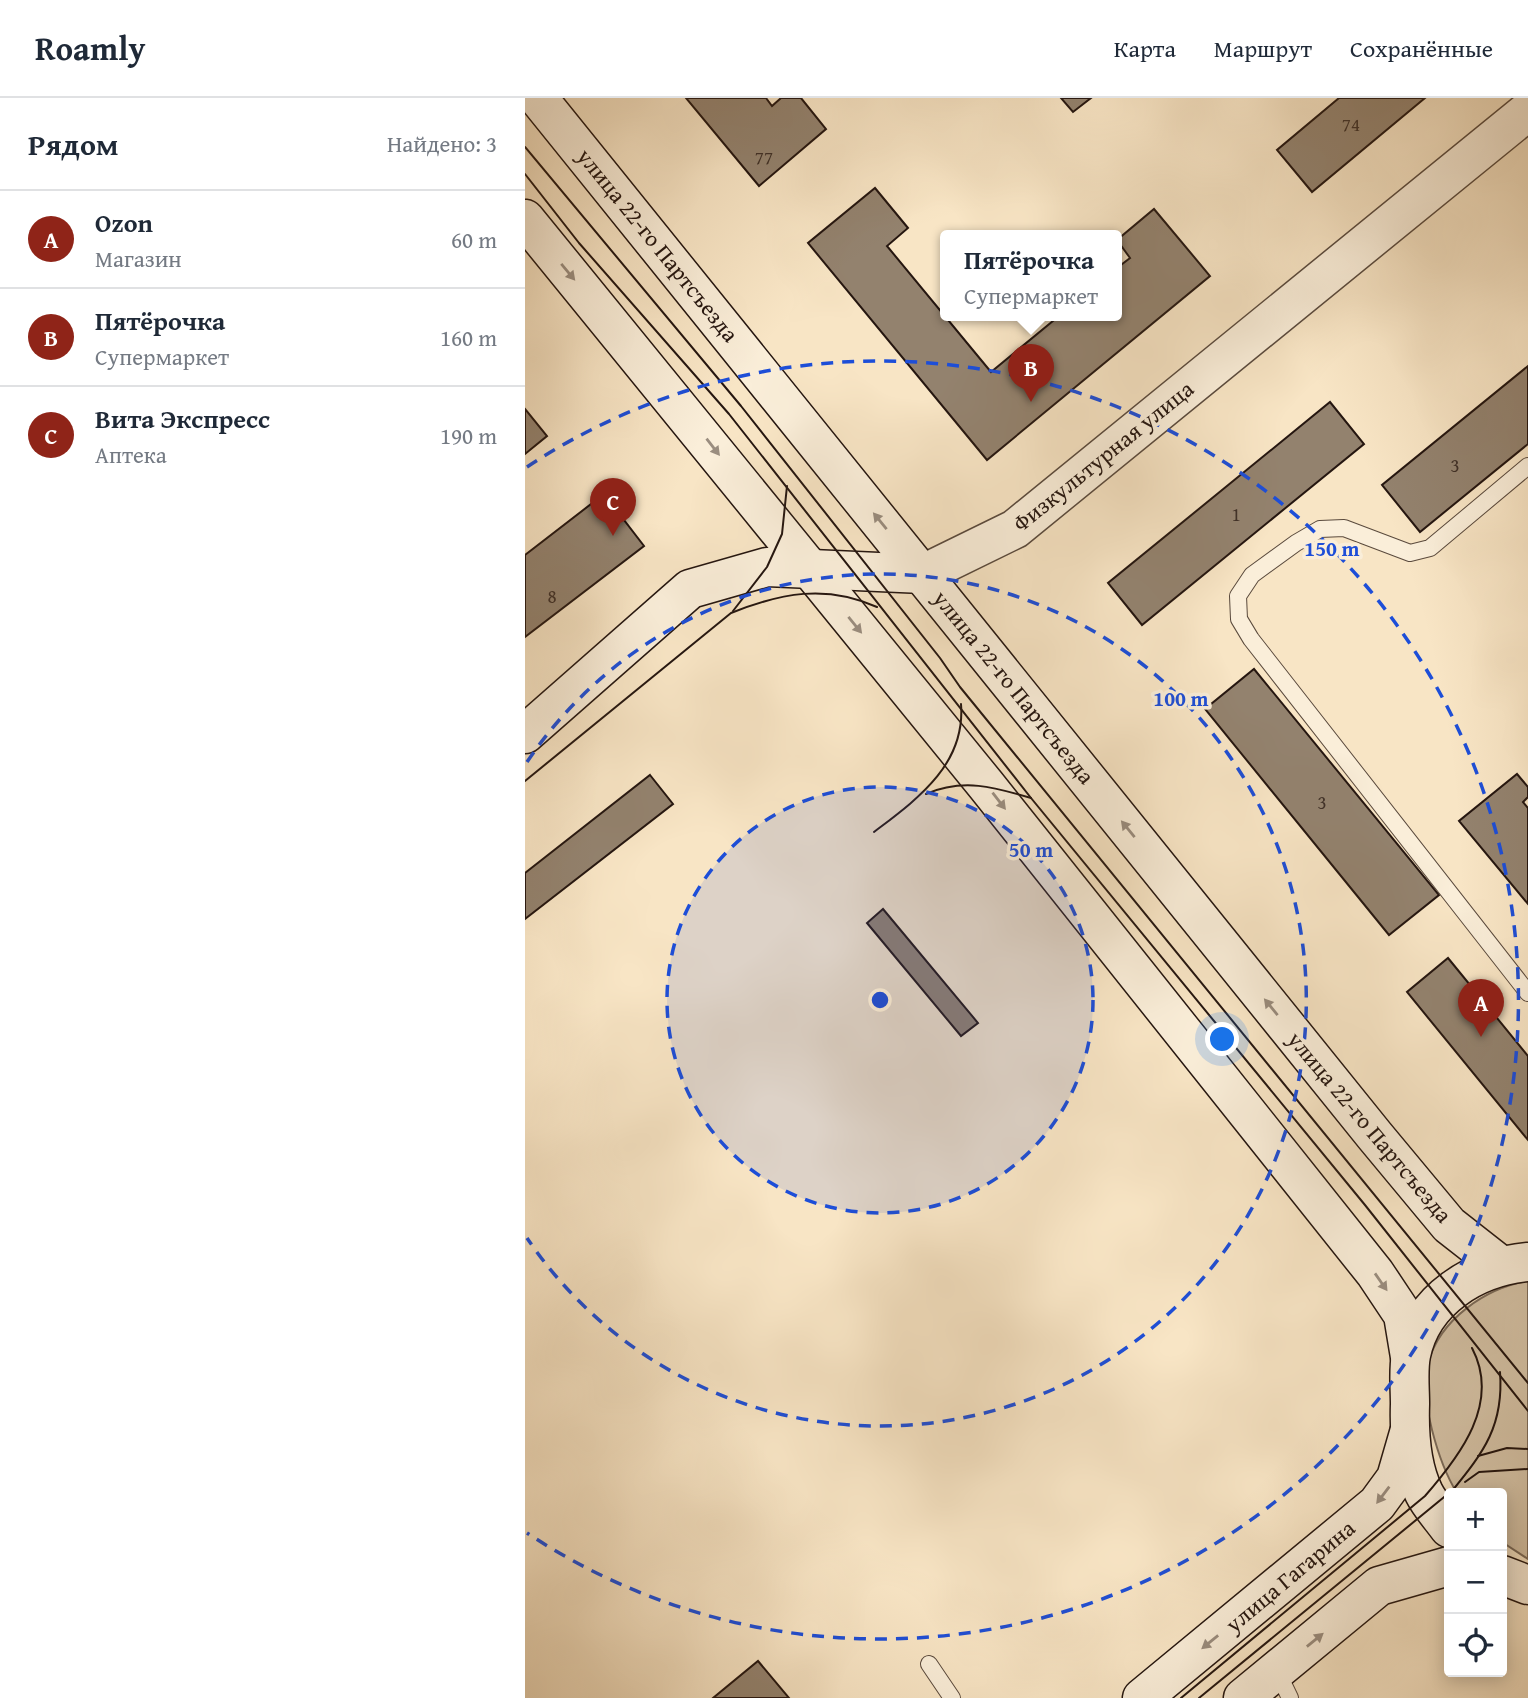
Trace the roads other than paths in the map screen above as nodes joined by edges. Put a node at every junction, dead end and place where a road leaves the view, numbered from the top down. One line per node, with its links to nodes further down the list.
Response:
1 (538, 98): 6 (main road, улица 22-го Партсъезда, one-way to 1)
2 (1525, 118): 6 (main road, Физкультурная улица)
3 (525, 219): 5 (main road, one-way to 5)
4 (1528, 466): 8 (lane)
5 (808, 568): 6 (main road, Физкультурная улица); 7 (main road, Физкультурная улица); 10 (main road, one-way to 10)
6 (923, 574): 9 (main road, улица 22-го Партсъезда, one-way to 6)
7 (525, 734)
8 (1528, 993)
9 (1514, 1264): 10 (main road)
10 (1410, 1357): 11 (main road)
11 (1409, 1433): 12 (main road); 19 (main road, улица Гагарина, one-way to 19)
12 (1444, 1521)
13 (1444, 1567): 17 (main road, one-way to 13)
14 (1507, 1577): 15 (main road)
15 (1528, 1585)
16 (929, 1664): 18 (lane)
17 (1283, 1684): 20 (main road)
18 (952, 1698)
19 (1142, 1698)
20 (1243, 1698)

